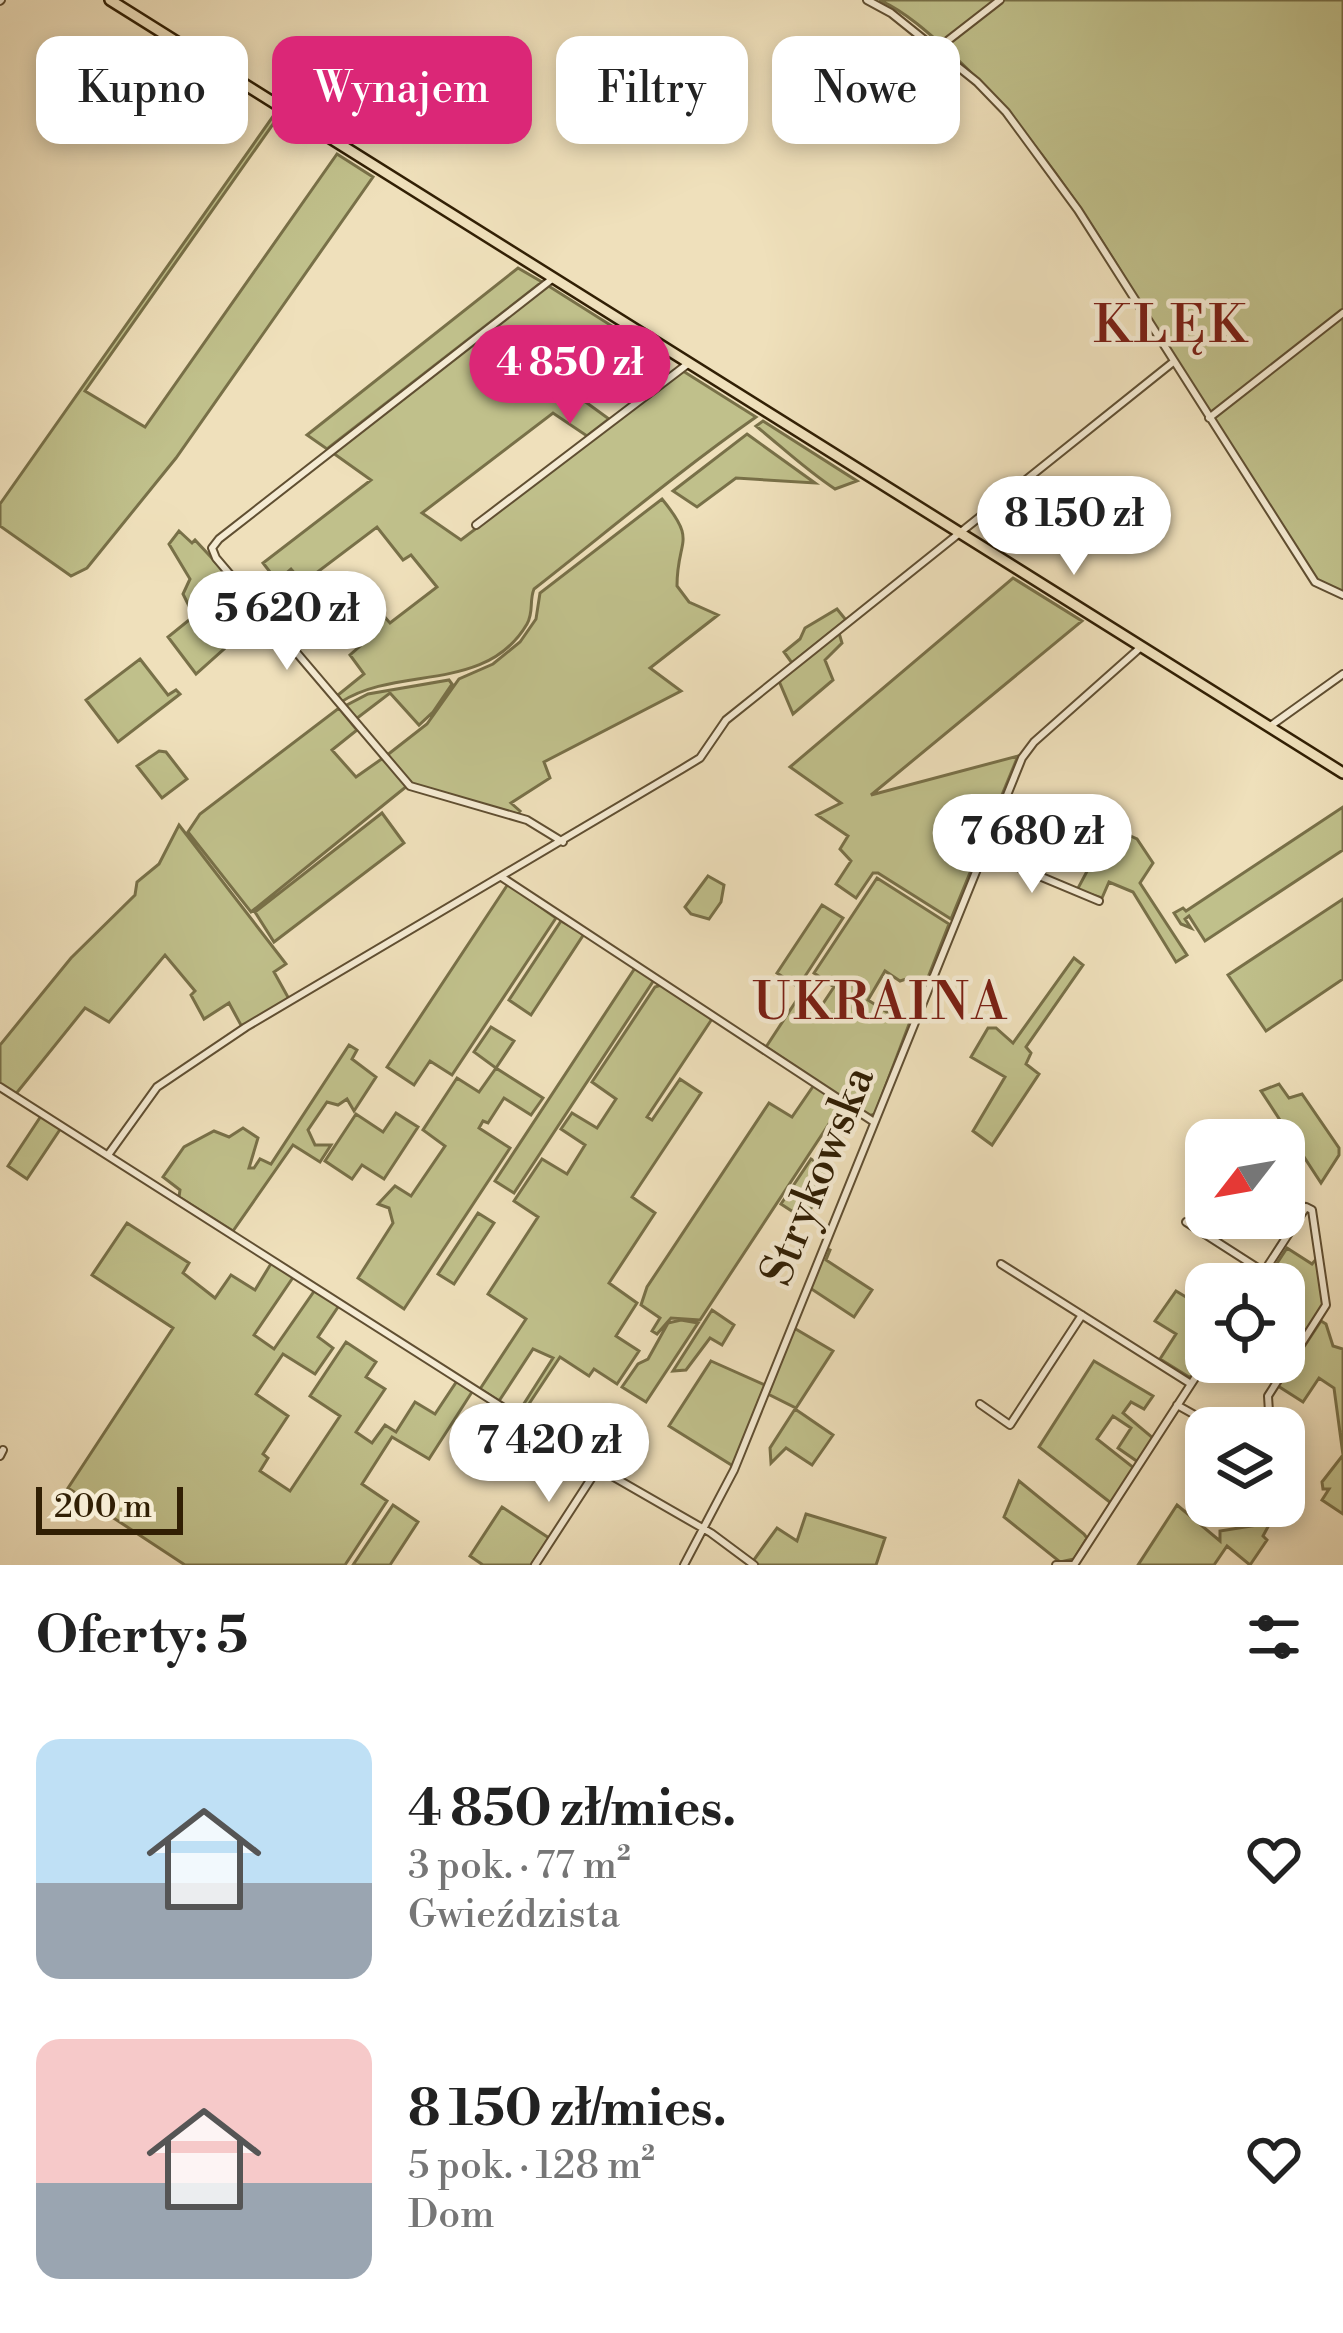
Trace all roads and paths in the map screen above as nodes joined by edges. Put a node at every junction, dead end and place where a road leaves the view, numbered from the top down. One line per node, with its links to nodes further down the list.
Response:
1 (110, 0): 7 (main road)
2 (867, 0): 4 (street)
3 (1000, 0): 5 (street)
4 (920, 36)
5 (955, 36)
6 (960, 68): 10 (street)
7 (554, 278): 9 (main road); 19 (street)
8 (1343, 314): 11 (street)
9 (689, 363): 12 (street); 13 (main road)
10 (1172, 363): 11 (street); 13 (street)
11 (1208, 418): 14 (street)
12 (476, 525)
13 (958, 531): 15 (main road); 19 (street)
14 (1343, 595)
15 (1141, 646): 17 (main road); 20 (street, Strykowska)
16 (1343, 674): 17 (street)
17 (1269, 727): 18 (main road)
18 (1343, 773)
19 (563, 842): 21 (street)
20 (982, 852): 22 (street); 24 (street, Strykowska)
21 (503, 878): 24 (street); 25 (street)
22 (1099, 901)
23 (0, 1087): 25 (street)
24 (874, 1122): 37 (street, Strykowska)
25 (108, 1155): 36 (street)
26 (1213, 1239): 27 (street)
27 (1250, 1263)
28 (1270, 1263): 31 (street)
29 (1000, 1264): 30 (street)
30 (1082, 1315): 32 (street); 33 (street)
31 (1305, 1338)
32 (1191, 1384): 34 (street)
33 (980, 1404)
34 (1177, 1405): 35 (street); 42 (street)
35 (1185, 1410)
36 (598, 1468): 37 (street); 38 (street)
37 (704, 1529): 39 (street, Strykowska); 40 (street)
38 (535, 1565)
39 (684, 1565)
40 (754, 1565)
41 (1056, 1565): 42 (street)
42 (1074, 1565)

